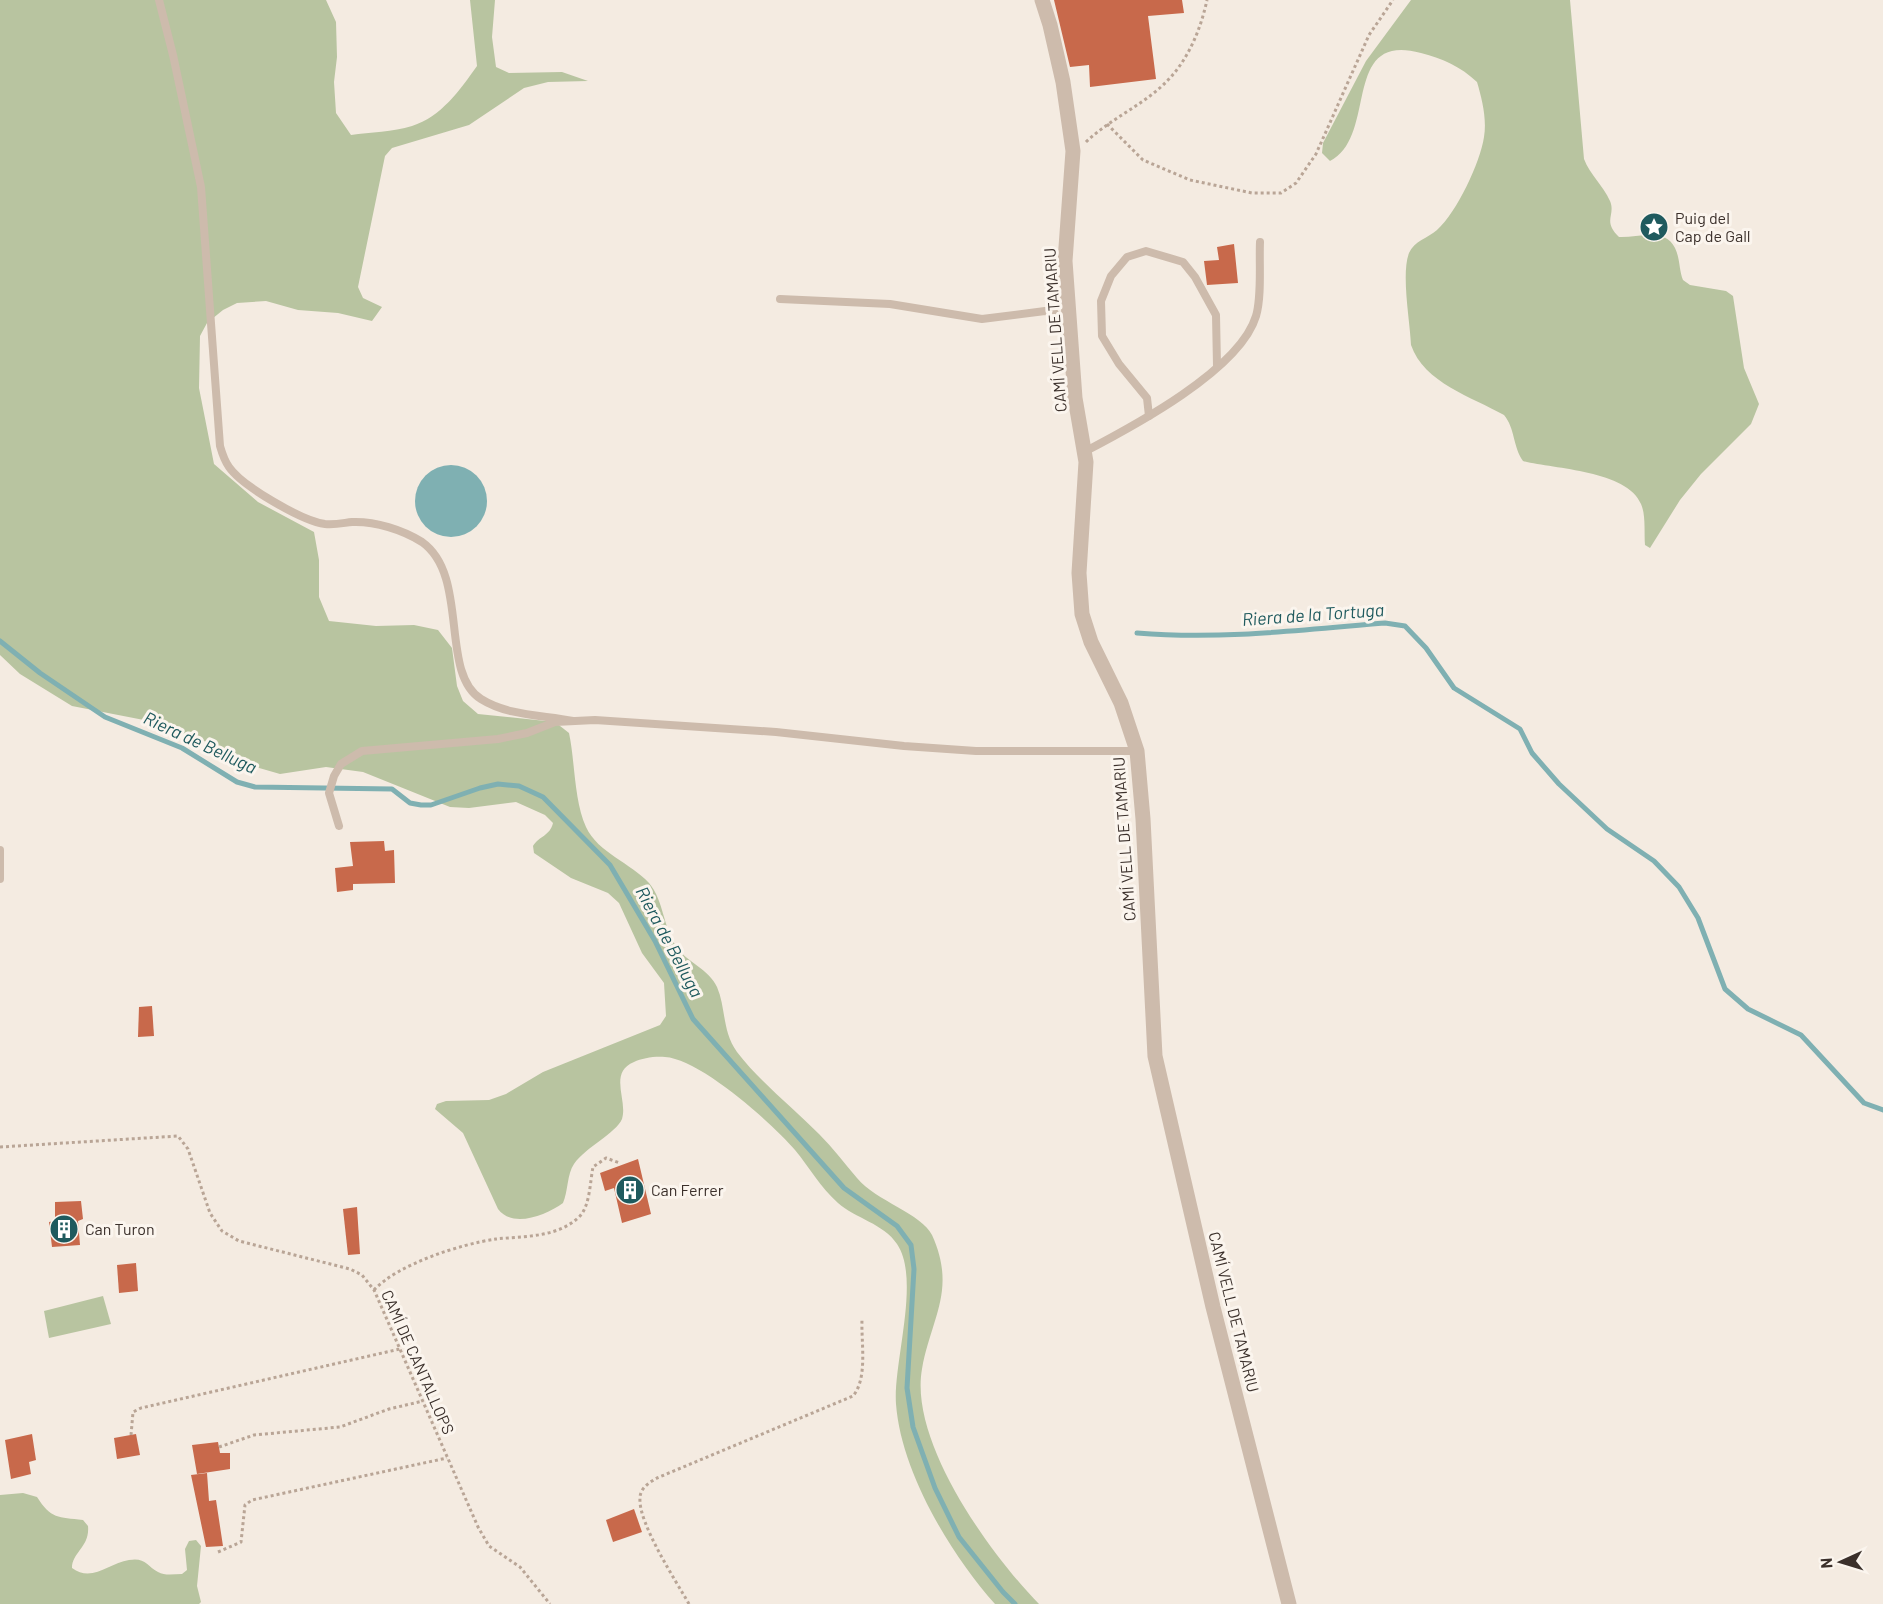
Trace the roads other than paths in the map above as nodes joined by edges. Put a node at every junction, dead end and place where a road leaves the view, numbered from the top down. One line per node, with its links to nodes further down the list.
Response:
1 (159, 0): 9 (lane)
2 (1042, 0): 5 (street, CAMÍ VELL DE TAMARIU)
3 (1260, 242): 6 (lane)
4 (780, 299): 5 (lane)
5 (1071, 339): 8 (street, CAMÍ VELL DE TAMARIU)
6 (1217, 366): 7 (lane); 7 (lane)
7 (1149, 416): 8 (lane)
8 (1084, 452): 10 (street, CAMÍ VELL DE TAMARIU)
9 (573, 721): 10 (lane); 11 (lane)
10 (1137, 751): 14 (street, CAMÍ VELL DE TAMARIU)
11 (339, 826)
12 (0, 850): 13 (lane)
13 (0, 879)
14 (1289, 1604)

